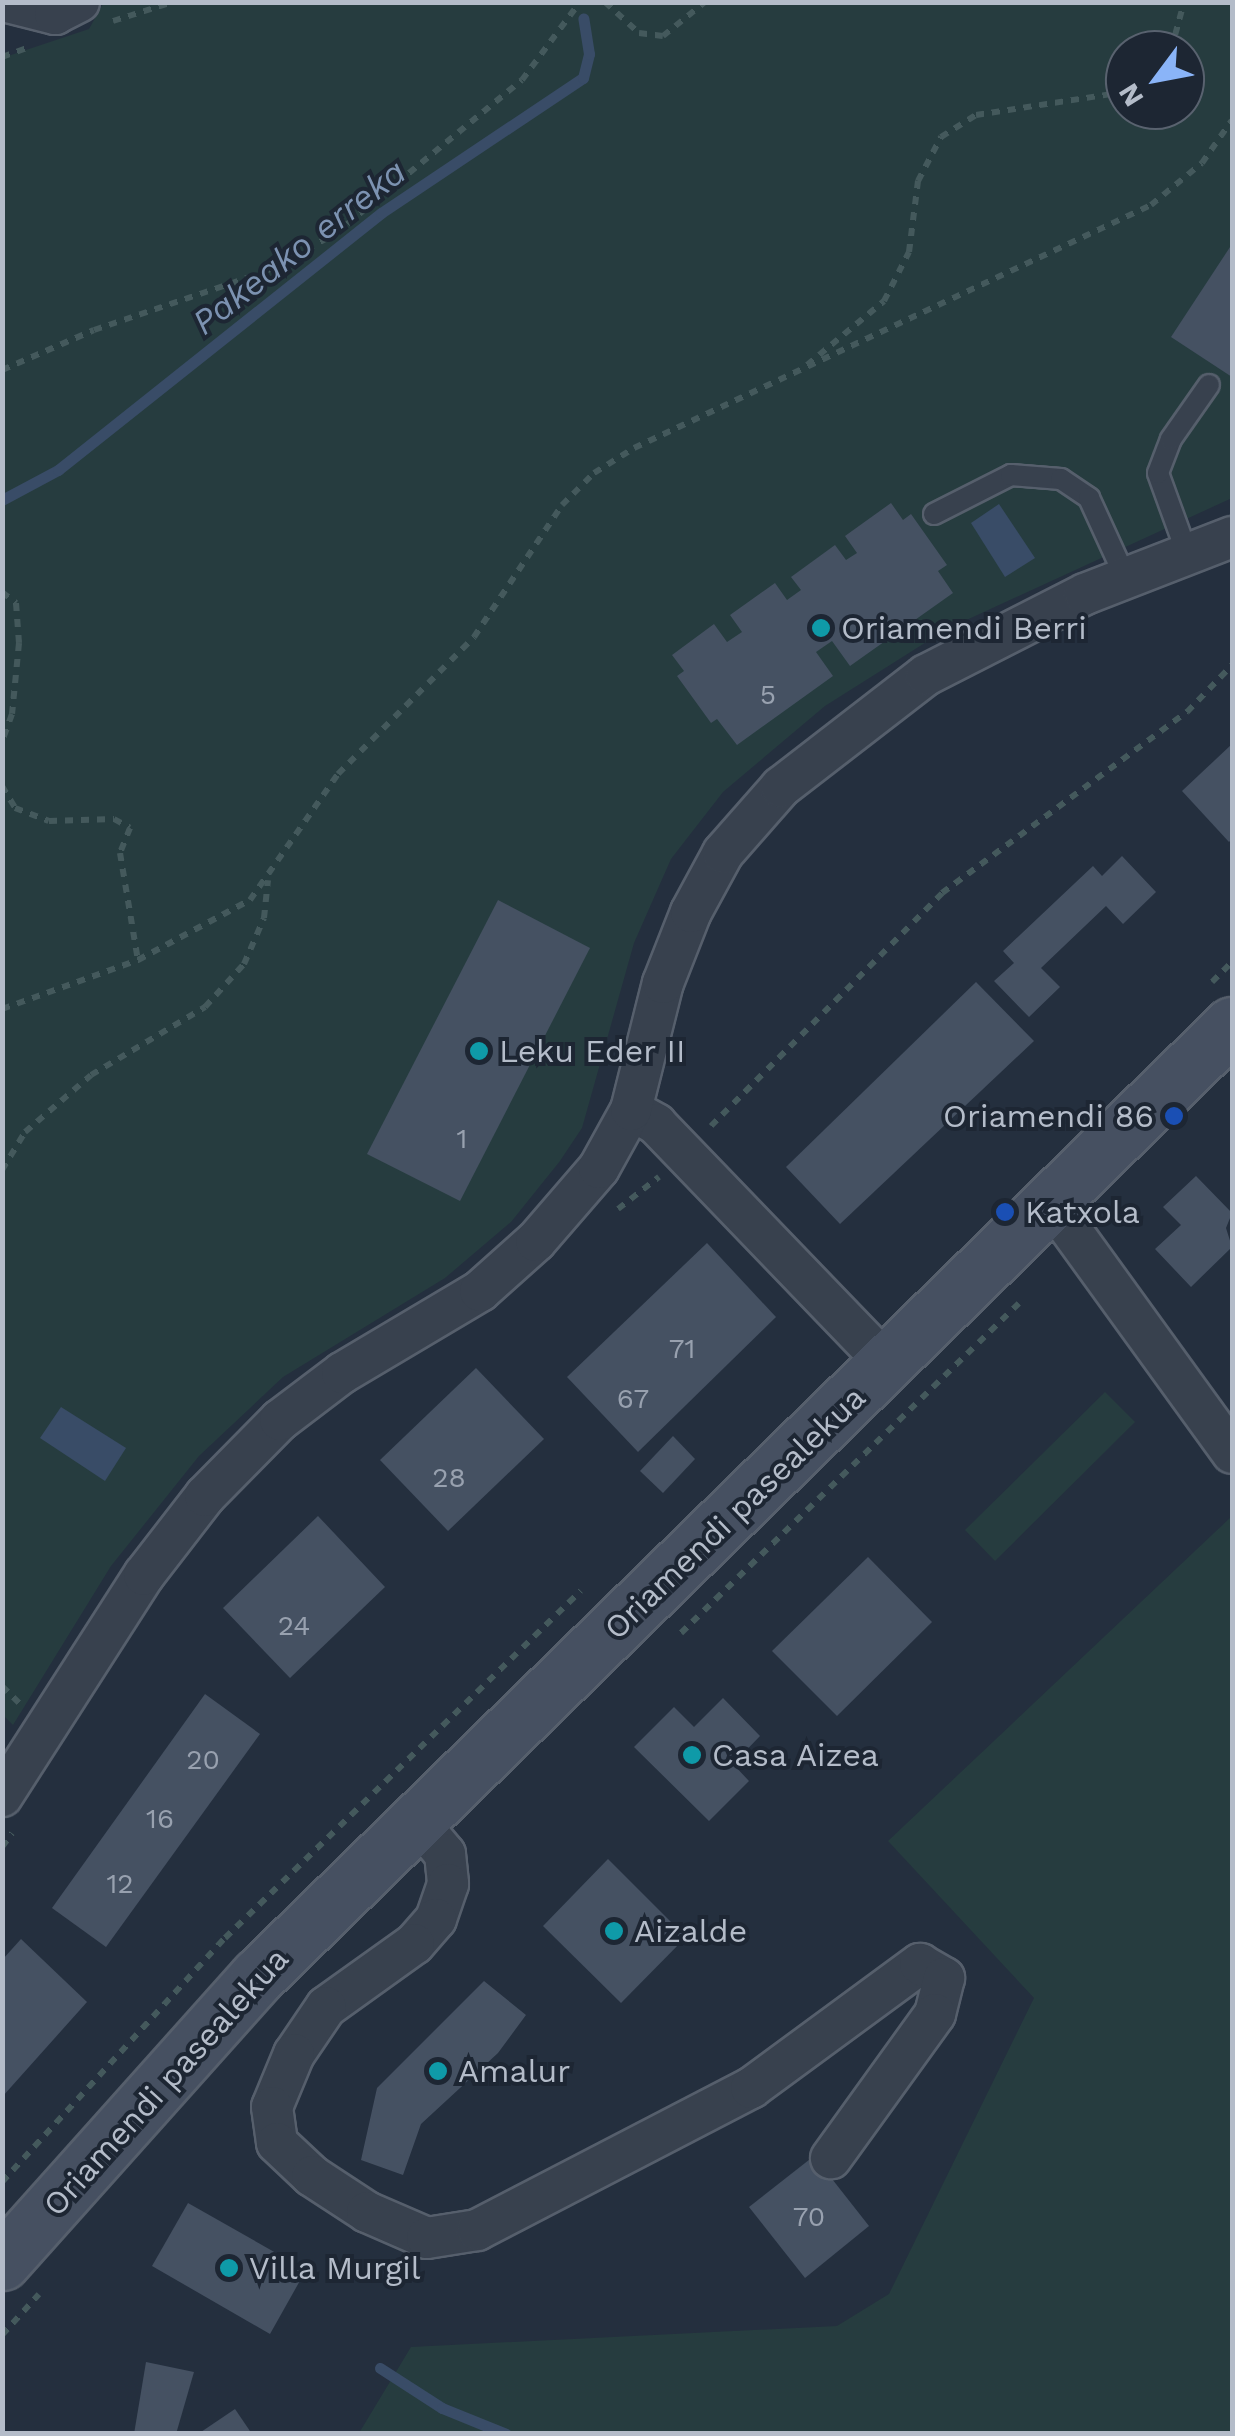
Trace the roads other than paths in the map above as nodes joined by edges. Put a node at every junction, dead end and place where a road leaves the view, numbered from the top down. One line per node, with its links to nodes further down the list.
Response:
1 (8, 2): 2 (street)
2 (79, 2)
3 (1209, 385): 6 (lane)
4 (934, 514): 7 (lane)
5 (1232, 537): 6 (street)
6 (1188, 556): 7 (street)
7 (1126, 579): 9 (street)
8 (1232, 1025): 10 (street, Oriamendi pasealekua)
9 (631, 1110): 11 (street); 13 (street)
10 (1052, 1204): 11 (street, Oriamendi pasealekua); 12 (street)
11 (887, 1364): 14 (street, Oriamendi pasealekua)
12 (1232, 1453)
13 (2, 1796)
14 (418, 1822): 15 (street); 16 (street, Oriamendi pasealekua)
15 (831, 2158)
16 (22, 2276)

